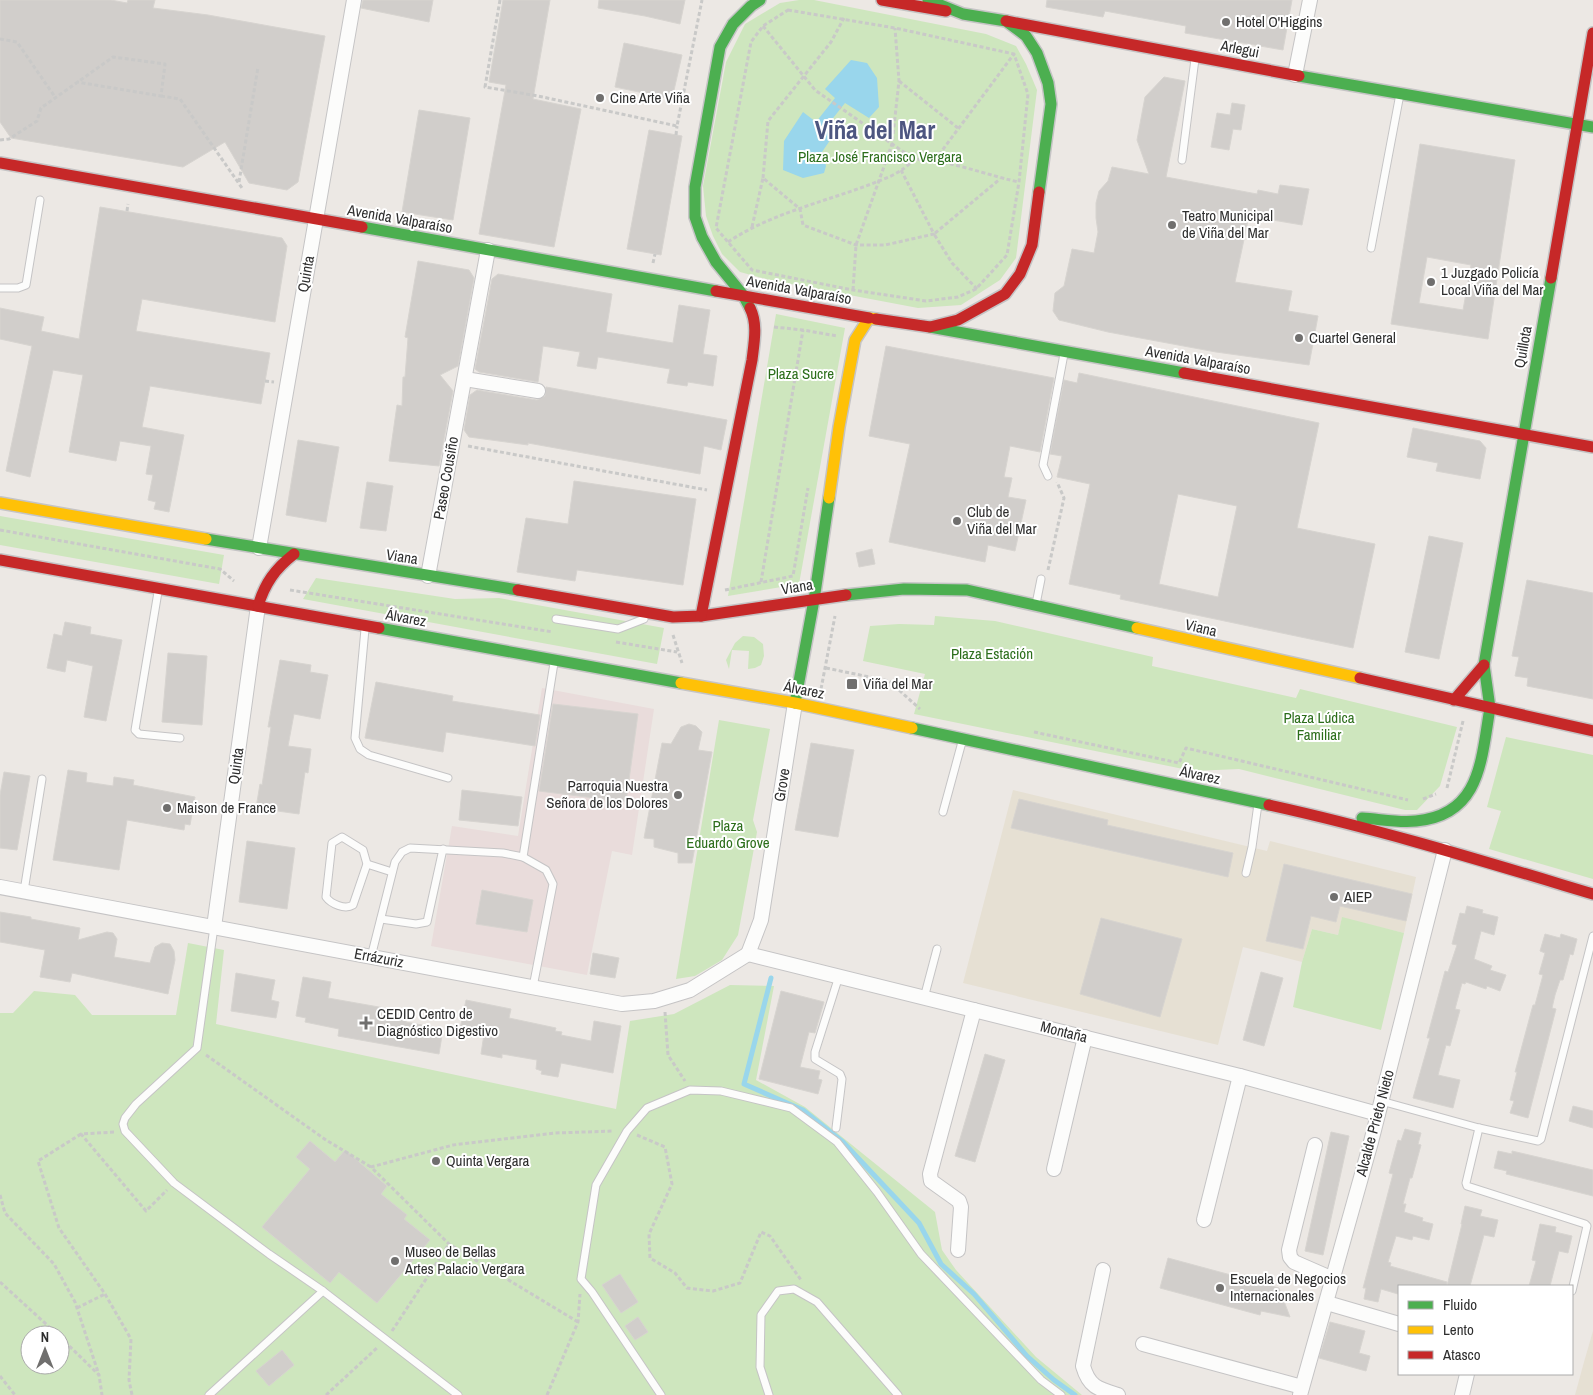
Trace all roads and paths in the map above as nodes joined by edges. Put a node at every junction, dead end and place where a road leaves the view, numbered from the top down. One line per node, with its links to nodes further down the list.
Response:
1 (354, 0): 47 (street, Quinta)
2 (500, 0): 28 (path)
3 (702, 0): 28 (path)
4 (760, 0): 54 (main road)
5 (882, 0): 9 (main road, Arlegui)
6 (928, 0): 9 (main road)
7 (952, 0): 9 (lane)
8 (1310, 0): 20 (street)
9 (963, 14): 11 (main road, Arlegui)
10 (844, 18): 12 (path); 13 (path); 21 (path)
11 (1006, 21): 16 (main road); 18 (main road, Arlegui)
12 (764, 26): 21 (path); 50 (path)
13 (895, 28): 17 (path); 22 (path)
14 (1593, 34): 27 (main road, Quillota)
15 (0, 39): 26 (path)
16 (1037, 53): 17 (path); 59 (main road)
17 (1014, 54): 30 (path); 42 (path)
18 (1196, 56): 20 (main road, Arlegui); 36 (lane)
19 (258, 67): 43 (path)
20 (1295, 75): 24 (main road, Arlegui)
21 (803, 78): 33 (path); 39 (path)
22 (899, 81): 30 (path); 33 (path)
23 (77, 82): 25 (path); 25 (path); 26 (path)
24 (1400, 93): 27 (main road, Arlegui); 52 (lane)
25 (161, 96): 43 (path)
26 (55, 97): 32 (path)
27 (1578, 124): 29 (main road, Arlegui); 68 (main road, Quillota)
28 (677, 126): 31 (path)
29 (1593, 127)
30 (958, 128): 35 (path)
31 (676, 135)
32 (0, 140)
33 (892, 144): 34 (path); 41 (path)
34 (915, 160): 35 (path); 38 (path)
35 (935, 160): 40 (path)
36 (1182, 160)
37 (0, 163): 45 (main road, Avenida Valparaíso)
38 (901, 170): 41 (path); 49 (path)
39 (764, 178): 46 (path); 48 (path)
40 (1000, 178): 42 (path); 49 (path)
41 (880, 181): 46 (path); 51 (path)
42 (1018, 182): 56 (path)
43 (239, 183): 45 (path)
44 (40, 200): 55 (lane)
45 (238, 205): 47 (main road, Avenida Valparaíso)
46 (800, 209): 48 (path); 51 (path)
47 (316, 219): 53 (main road, Avenida Valparaíso); 75 (street, Quinta)
48 (752, 228): 50 (path)
49 (934, 234): 51 (path); 56 (path)
50 (728, 242): 54 (path); 57 (path)
51 (856, 245): 57 (path)
52 (1371, 248)
53 (488, 250): 58 (main road, Avenida Valparaíso); 66 (street, Paseo Cousiño)
54 (716, 262): 58 (main road)
55 (0, 288)
56 (976, 289): 57 (path); 59 (path)
57 (853, 290)
58 (743, 295): 60 (main road, Avenida Valparaíso); 61 (main road)
59 (996, 300): 62 (main road)
60 (869, 318): 62 (main road, Avenida Valparaíso); 64 (main road)
61 (755, 326): 63 (path); 72 (main road)
62 (930, 327): 65 (main road, Avenida Valparaíso)
63 (803, 330): 64 (path); 81 (path)
64 (855, 340): 85 (main road)
65 (1064, 351): 68 (main road, Avenida Valparaíso); 71 (lane)
66 (465, 379): 67 (street); 69 (street, Paseo Cousiño)
67 (538, 391)
68 (1523, 434): 70 (main road, Avenida Valparaíso); 97 (main road, Quillota)
69 (452, 443): 72 (path); 78 (street, Paseo Cousiño)
70 (1593, 447)
71 (1048, 476)
72 (726, 493): 84 (main road)
73 (0, 503): 75 (main road, Viana)
74 (0, 530): 82 (path)
75 (259, 548): 76 (main road, Viana)
76 (294, 554): 78 (main road, Viana); 82 (main road)
77 (0, 560): 83 (main road, Álvarez)
78 (428, 576): 88 (main road, Viana)
79 (793, 576): 81 (path)
80 (1041, 579): 87 (lane)
81 (761, 582): 84 (path)
82 (264, 586): 86 (main road); 93 (path)
83 (159, 588): 86 (main road, Álvarez); 107 (lane)
84 (706, 593): 89 (main road)
85 (814, 600): 87 (main road, Viana); 89 (main road, Viana); 101 (main road)
86 (258, 606): 92 (main road, Álvarez); 126 (street, Quinta)
87 (1036, 606): 100 (main road, Viana)
88 (656, 614): 89 (main road, Viana); 91 (lane)
89 (701, 616)
90 (835, 616): 98 (path)
91 (556, 619)
92 (365, 626): 96 (main road, Álvarez); 109 (lane)
93 (559, 633)
94 (608, 641): 95 (path)
95 (678, 652)
96 (554, 660): 101 (main road, Álvarez); 118 (lane)
97 (1484, 665): 100 (main road); 102 (main road, Quillota)
98 (826, 668): 99 (path); 103 (path)
99 (821, 690)
100 (1454, 700): 102 (main road, Viana)
101 (796, 703): 108 (main road, Álvarez); 129 (street, Grove)
102 (1490, 708): 105 (main road, Viana); 115 (main road, Quillota)
103 (928, 710)
104 (1463, 720): 111 (path)
105 (1593, 731)
106 (1034, 732): 112 (path)
107 (180, 738)
108 (963, 739): 113 (main road, Álvarez); 114 (lane)
109 (448, 778)
110 (42, 779): 123 (lane)
111 (1446, 791)
112 (1438, 794)
113 (1258, 803): 115 (main road, Álvarez); 121 (lane)
114 (943, 812)
115 (1319, 816): 117 (main road, Álvarez)
116 (443, 849): 118 (lane); 120 (lane); 125 (lane)
117 (1445, 850): 124 (main road, Álvarez); 140 (street, Alcalde Prieto Nieto)
118 (523, 857): 132 (lane)
119 (367, 864): 119 (lane); 120 (lane)
120 (392, 872): 125 (lane)
121 (1246, 873)
122 (0, 887): 123 (street, Errázuriz)
123 (24, 891): 126 (street, Errázuriz)
124 (1593, 894)
125 (381, 919): 130 (lane)
126 (214, 927): 130 (street, Errázuriz); 137 (lane)
127 (1593, 936): 142 (lane)
128 (937, 949): 133 (lane)
129 (748, 954): 131 (street, Montaña); 134 (street, Errázuriz)
130 (371, 957): 132 (street, Errázuriz)
131 (840, 976): 133 (street, Montaña); 141 (lane)
132 (533, 987): 134 (street, Errázuriz)
133 (924, 998): 135 (street, Montaña)
134 (664, 999): 139 (path)
135 (974, 1010): 136 (street, Montaña); 153 (street)
136 (1086, 1037): 138 (street, Montaña); 148 (street)
137 (197, 1048): 143 (lane); 147 (path)
138 (1240, 1076): 140 (street, Montaña); 151 (street)
139 (690, 1090): 144 (lane); 184 (lane)
140 (1380, 1108): 142 (lane); 156 (street, Alcalde Prieto Nieto)
141 (836, 1128)
142 (1479, 1128): 158 (lane)
143 (125, 1131): 145 (path); 149 (lane)
144 (627, 1131): 147 (path); 155 (lane); 161 (path)
145 (81, 1134): 149 (path); 160 (path)
146 (1315, 1145): 156 (street)
147 (371, 1167): 152 (path)
148 (1054, 1169)
149 (174, 1183): 159 (lane)
150 (0, 1195): 163 (path)
151 (1204, 1220)
152 (449, 1244): 164 (path); 167 (path)
153 (958, 1250)
154 (1103, 1270): 185 (street)
155 (581, 1279): 164 (path); 181 (lane)
156 (1334, 1279): 162 (street, Alcalde Prieto Nieto)
157 (0, 1282): 166 (path)
158 (1573, 1287)
159 (323, 1291): 167 (lane); 177 (lane)
160 (105, 1294): 163 (path); 176 (path)
161 (817, 1302): 182 (lane); 183 (lane)
162 (1327, 1303): 165 (street); 173 (street, Alcalde Prieto Nieto)
163 (77, 1308): 172 (path)
164 (578, 1322): 180 (path)
165 (1398, 1324)
166 (47, 1325)
167 (386, 1340): 178 (path); 179 (lane)
168 (1143, 1344): 173 (street)
169 (70, 1347): 172 (path)
170 (1468, 1375): 186 (street)
171 (0, 1376): 174 (path)
172 (99, 1376): 175 (path)
173 (1301, 1391)
174 (15, 1395)
175 (102, 1395)
176 (132, 1395)
177 (209, 1395)
178 (326, 1395)
179 (458, 1395)
180 (547, 1395)
181 (661, 1395)
182 (769, 1395)
183 (898, 1395)
184 (1061, 1395)
185 (1118, 1395)
186 (1462, 1395)

